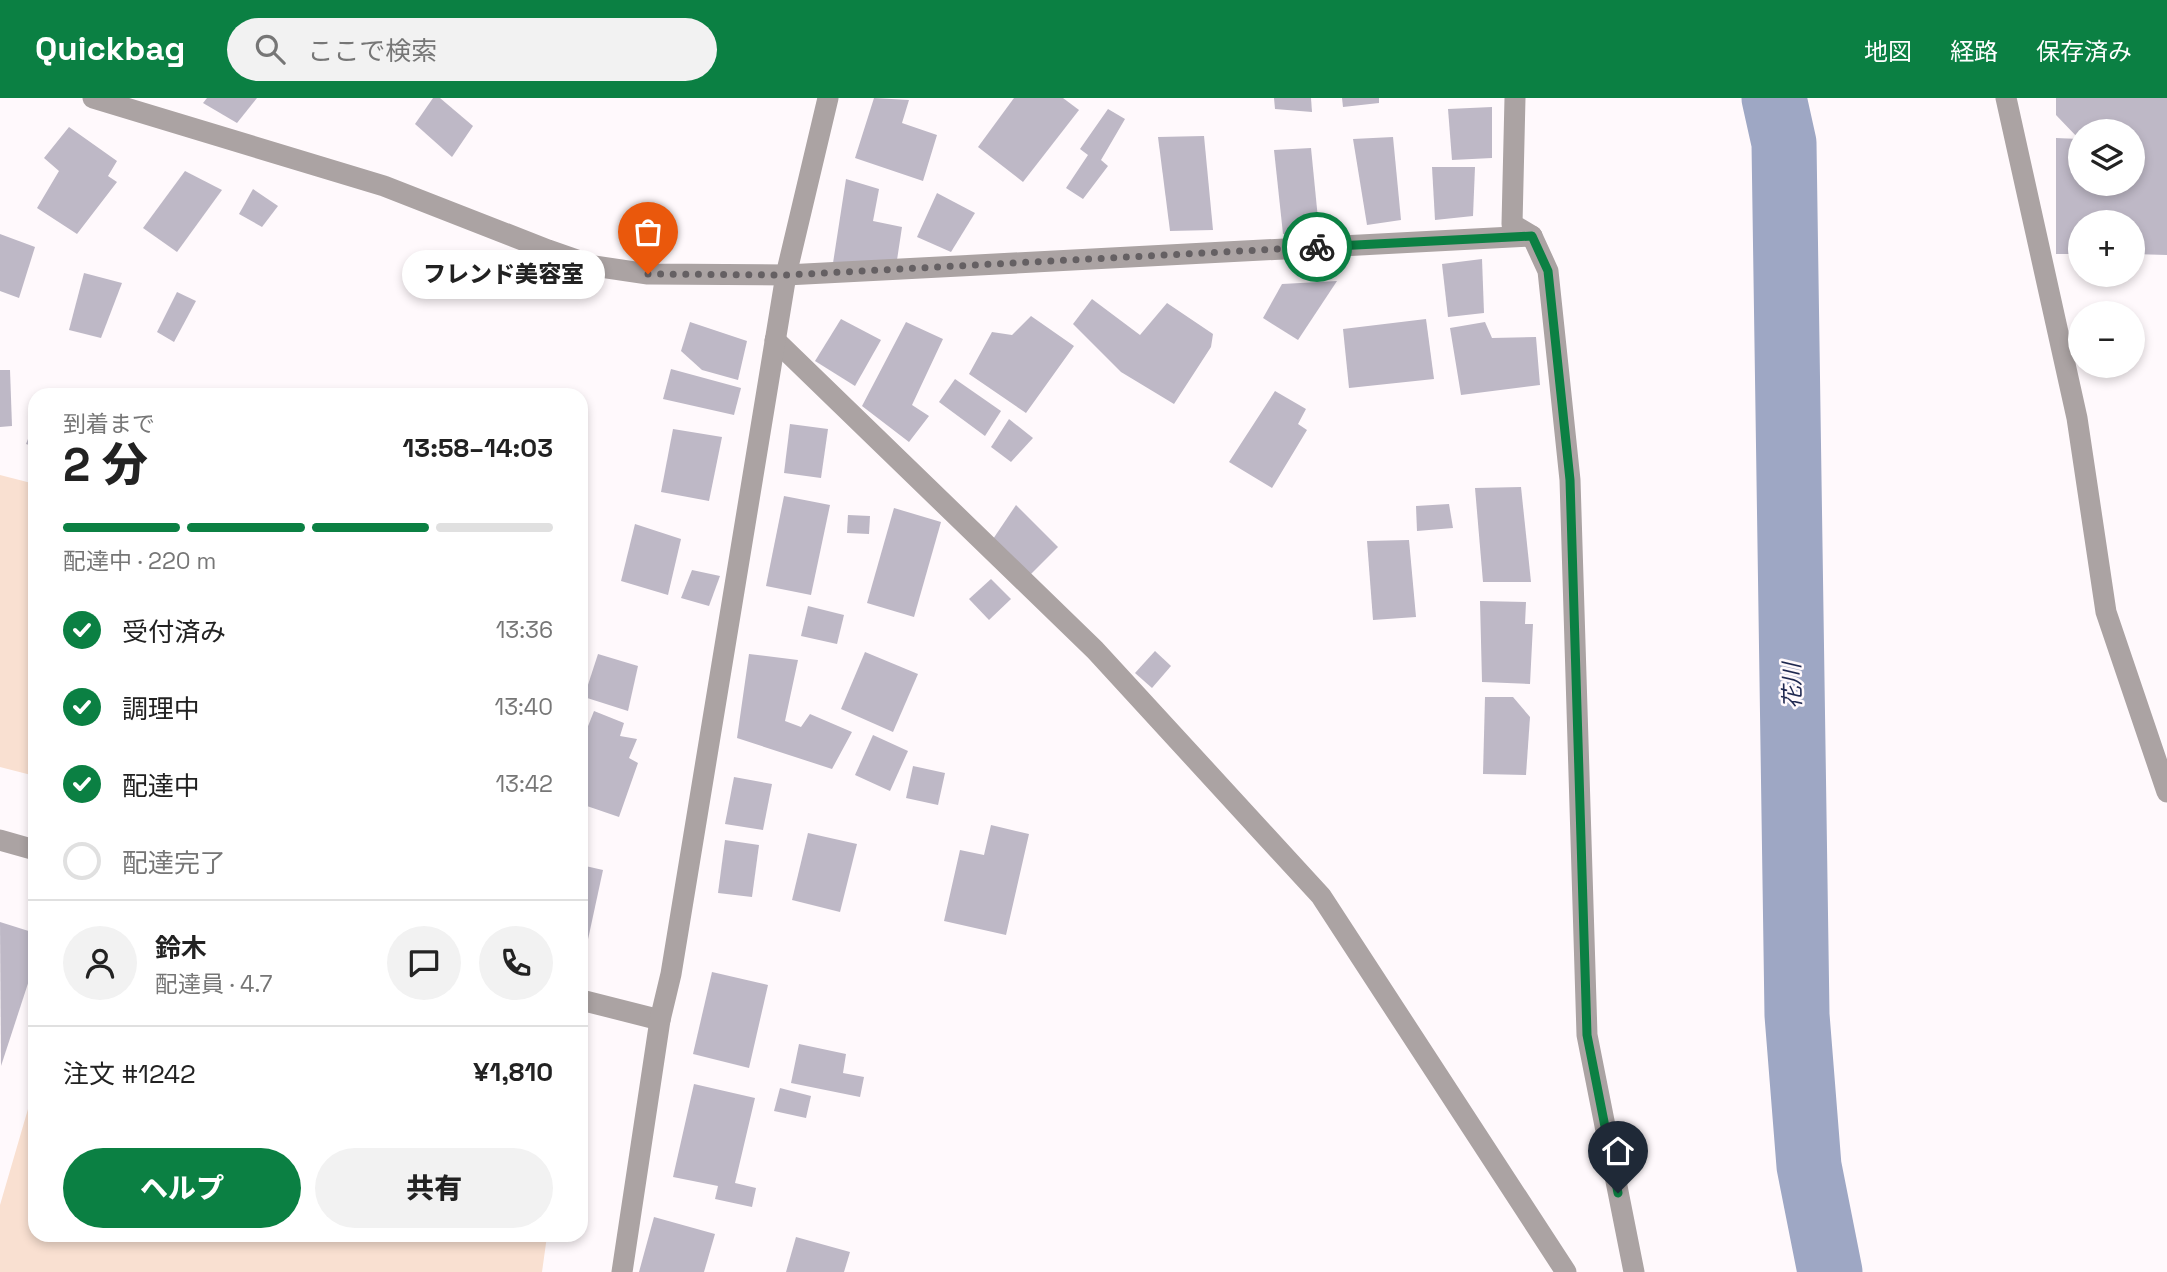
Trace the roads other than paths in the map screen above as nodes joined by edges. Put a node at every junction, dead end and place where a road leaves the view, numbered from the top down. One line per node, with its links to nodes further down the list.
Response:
1 (93, 98): 6 (street)
2 (828, 98): 6 (street)
3 (1515, 98): 5 (street)
4 (2006, 98): 8 (street)
5 (1532, 236): 6 (street); 15 (street)
6 (786, 275): 7 (street)
7 (775, 340): 12 (street); 14 (street)
8 (2167, 792)
9 (0, 840): 10 (street)
10 (28, 848)
11 (588, 1002): 12 (street)
12 (660, 1020): 13 (street)
13 (622, 1272)
14 (1566, 1272)
15 (1634, 1272)

